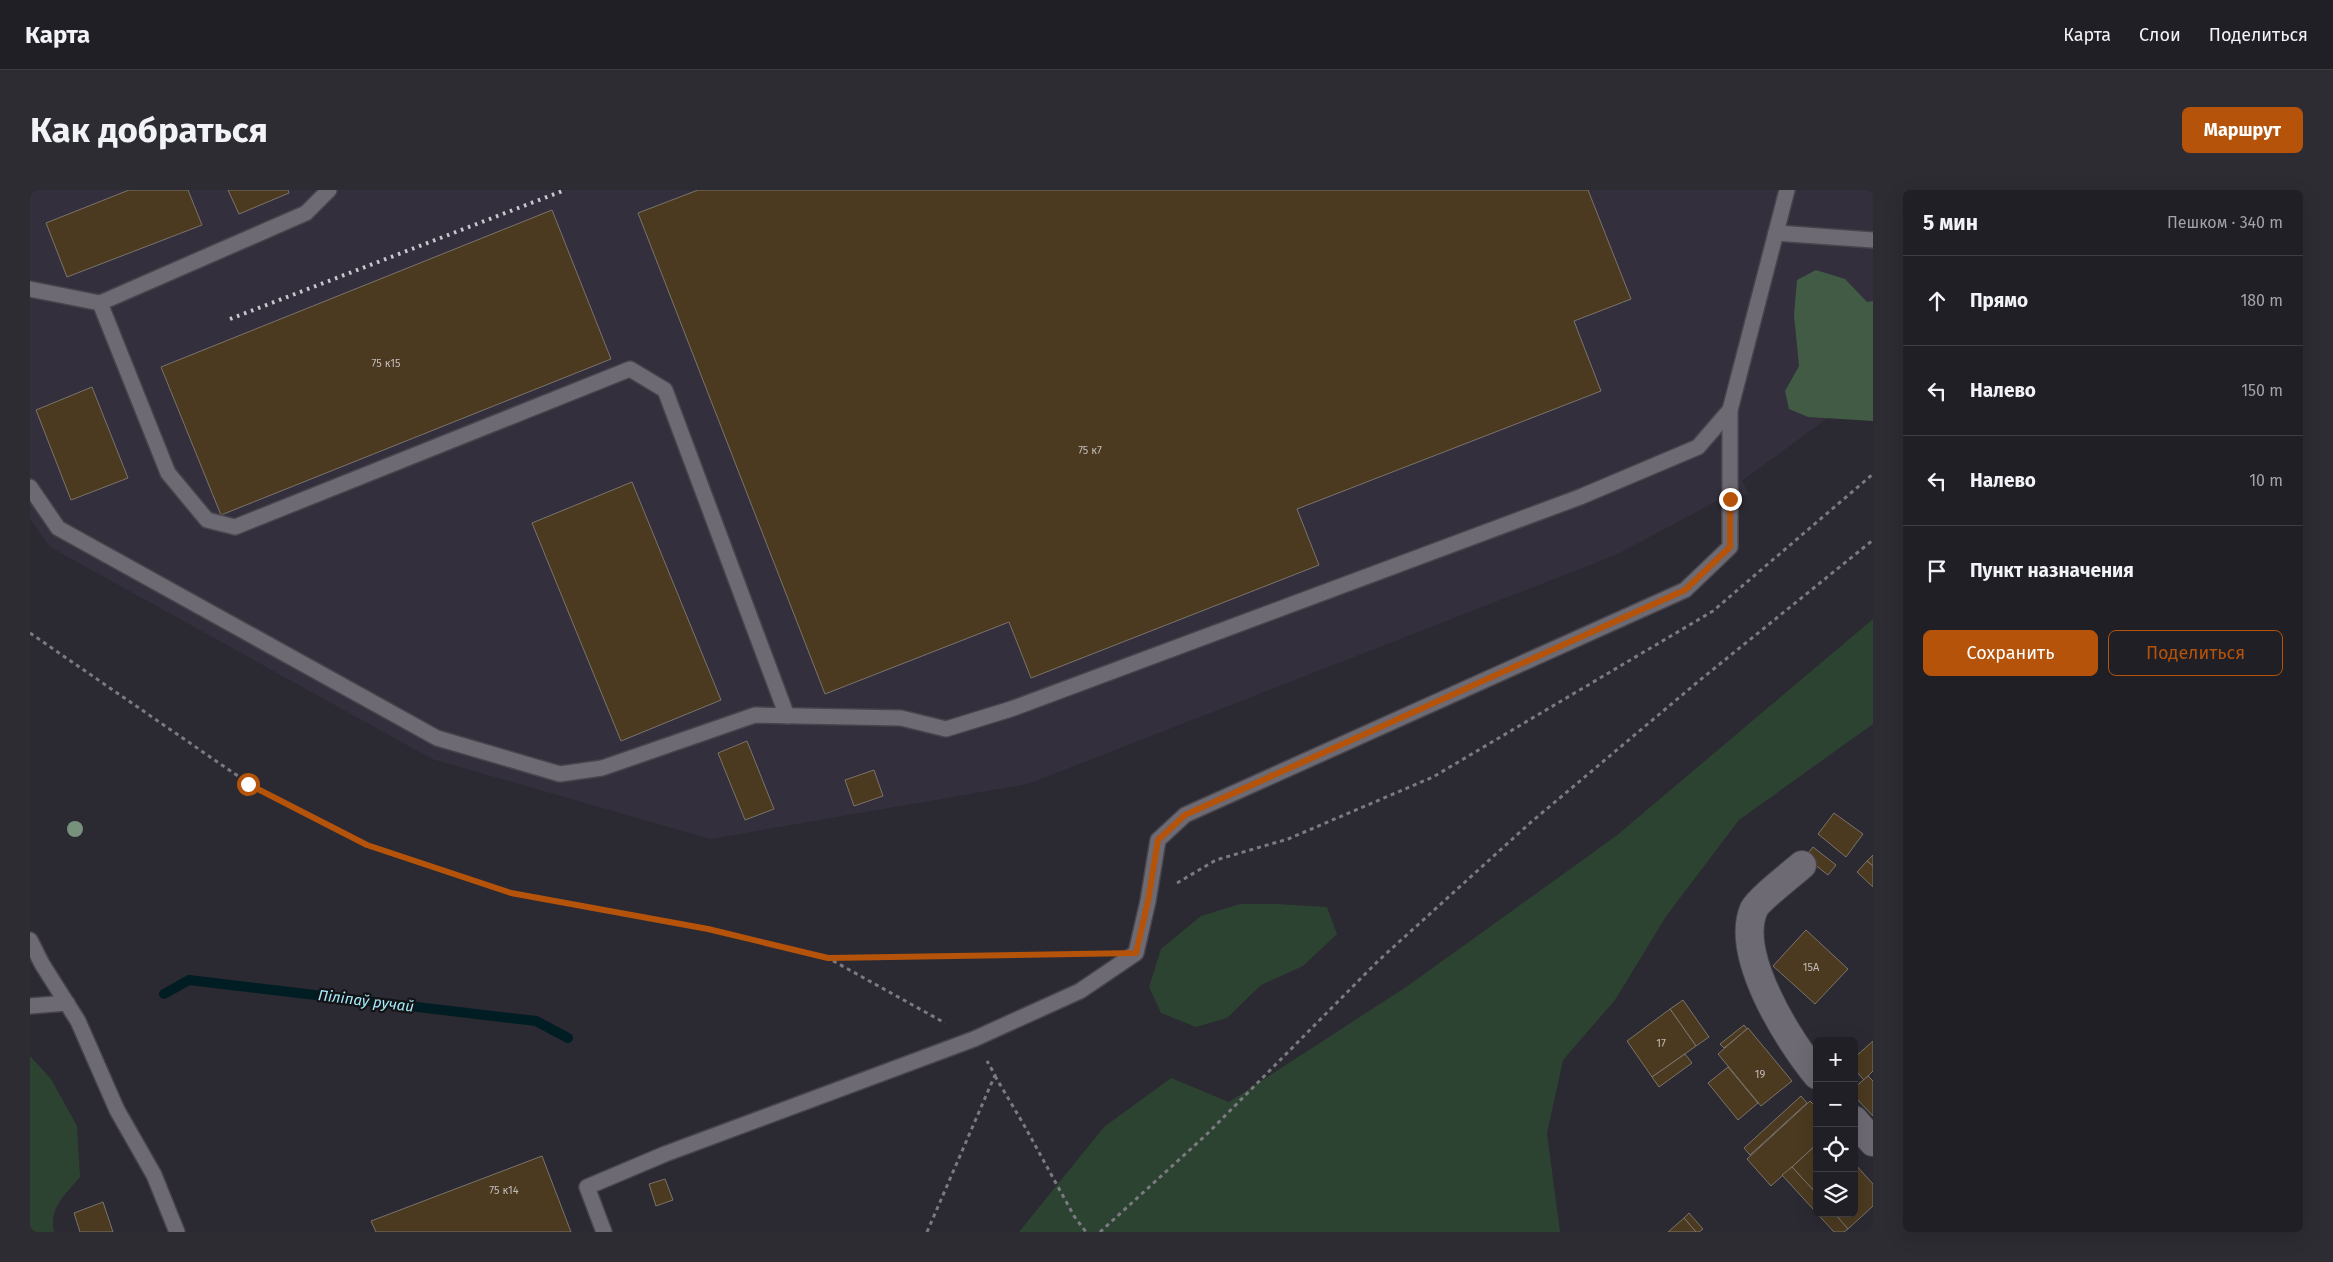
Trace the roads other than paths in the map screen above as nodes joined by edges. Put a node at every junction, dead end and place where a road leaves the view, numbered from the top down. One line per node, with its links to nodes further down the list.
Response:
1 (329, 190): 6 (lane)
2 (1787, 190): 3 (lane)
3 (1776, 233): 4 (lane); 7 (lane)
4 (1873, 240)
5 (30, 290): 6 (lane)
6 (100, 303): 9 (lane)
7 (1730, 410): 9 (lane); 18 (lane)
8 (30, 487): 9 (lane)
9 (787, 716)
10 (1802, 865): 14 (street)
11 (30, 940): 12 (lane)
12 (66, 1003): 13 (lane); 17 (lane)
13 (30, 1006)
14 (1813, 1070)
15 (1858, 1125): 16 (street)
16 (1873, 1142)
17 (177, 1232)
18 (604, 1232)

